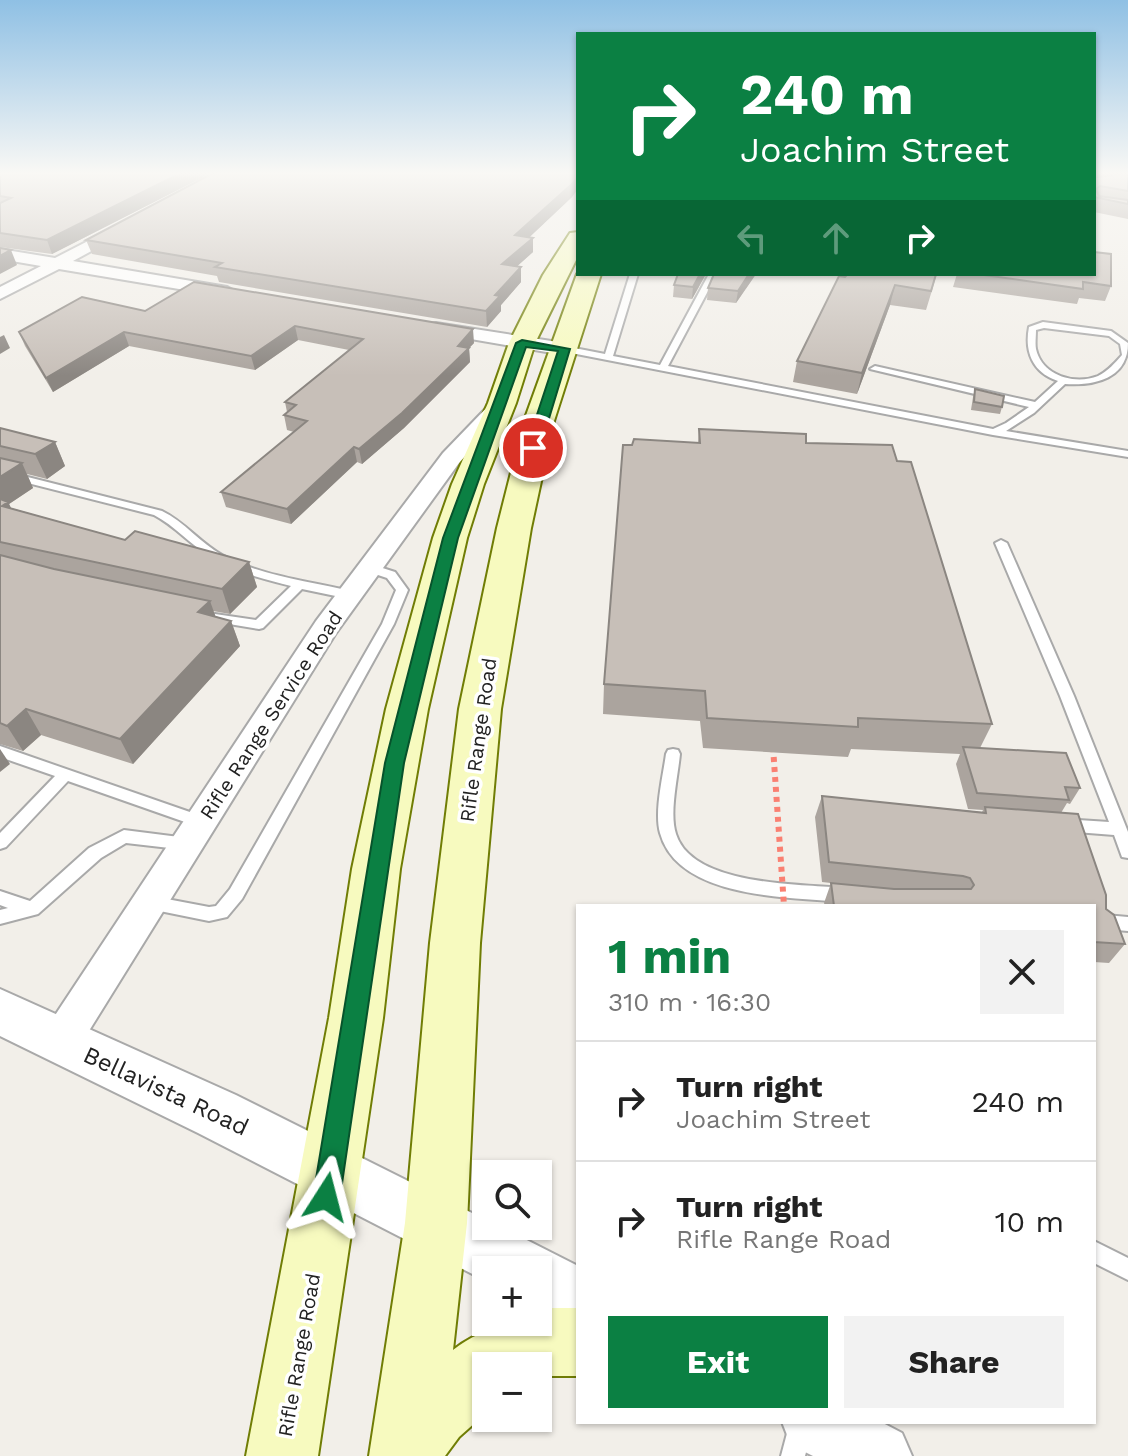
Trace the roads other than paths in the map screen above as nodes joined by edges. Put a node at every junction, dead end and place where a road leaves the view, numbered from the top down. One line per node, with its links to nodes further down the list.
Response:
1 (101, 240): 4 (street)
2 (576, 241): 11 (main road, Rifle Range Road)
3 (0, 254): 4 (street)
4 (58, 263): 8 (street); 9 (street)
5 (588, 276): 12 (main road, Rifle Range Road)
6 (633, 276): 13 (lane)
7 (712, 276): 14 (lane)
8 (0, 294)
9 (241, 295)
10 (424, 326): 11 (street)
11 (522, 343): 12 (street); 17 (main road, Rifle Range Road)
12 (564, 349): 13 (lane); 45 (main road, Rifle Range Road)
13 (608, 358): 14 (lane)
14 (662, 369): 19 (lane)
15 (875, 369): 18 (lane)
16 (1063, 381): 16 (lane); 18 (lane)
17 (502, 403): 23 (street, Rifle Range Service Road); 44 (main road, Rifle Range Road)
18 (1035, 405): 19 (lane)
19 (993, 432): 20 (lane)
20 (1128, 454)
21 (0, 473): 24 (lane)
22 (1001, 543): 31 (lane)
23 (370, 568): 25 (street, Rifle Range Service Road); 37 (lane)
24 (300, 584): 25 (lane); 26 (lane)
25 (350, 595): 32 (street, Rifle Range Service Road)
26 (206, 616)
27 (0, 751): 29 (lane)
28 (673, 754): 35 (lane)
29 (66, 774): 32 (lane); 33 (lane)
30 (1042, 824): 31 (lane)
31 (1119, 829): 34 (lane)
32 (195, 833): 37 (street, Rifle Range Service Road); 38 (lane)
33 (0, 843)
34 (1128, 852)
35 (862, 896)
36 (0, 898): 38 (lane)
37 (150, 903): 43 (street, Rifle Range Service Road)
38 (32, 909): 39 (lane)
39 (0, 917)
40 (1096, 921): 41 (lane)
41 (1127, 924)
42 (0, 1012): 43 (street, Bellavista Road)
43 (60, 1042): 44 (street, Bellavista Road)
44 (330, 1173): 45 (street, Bellavista Road); 57 (main road, Rifle Range Road)
45 (436, 1223): 47 (street, Bellavista Road); 56 (main road, Rifle Range Road)
46 (1096, 1253): 48 (lane)
47 (498, 1256)
48 (1128, 1269)
49 (552, 1284): 50 (street)
50 (576, 1297)
51 (576, 1342): 52 (main road)
52 (521, 1352)
53 (472, 1379): 56 (main road)
54 (801, 1424): 58 (lane)
55 (818, 1424): 59 (street)
56 (405, 1454)
57 (282, 1456)
58 (793, 1456)
59 (879, 1456)

